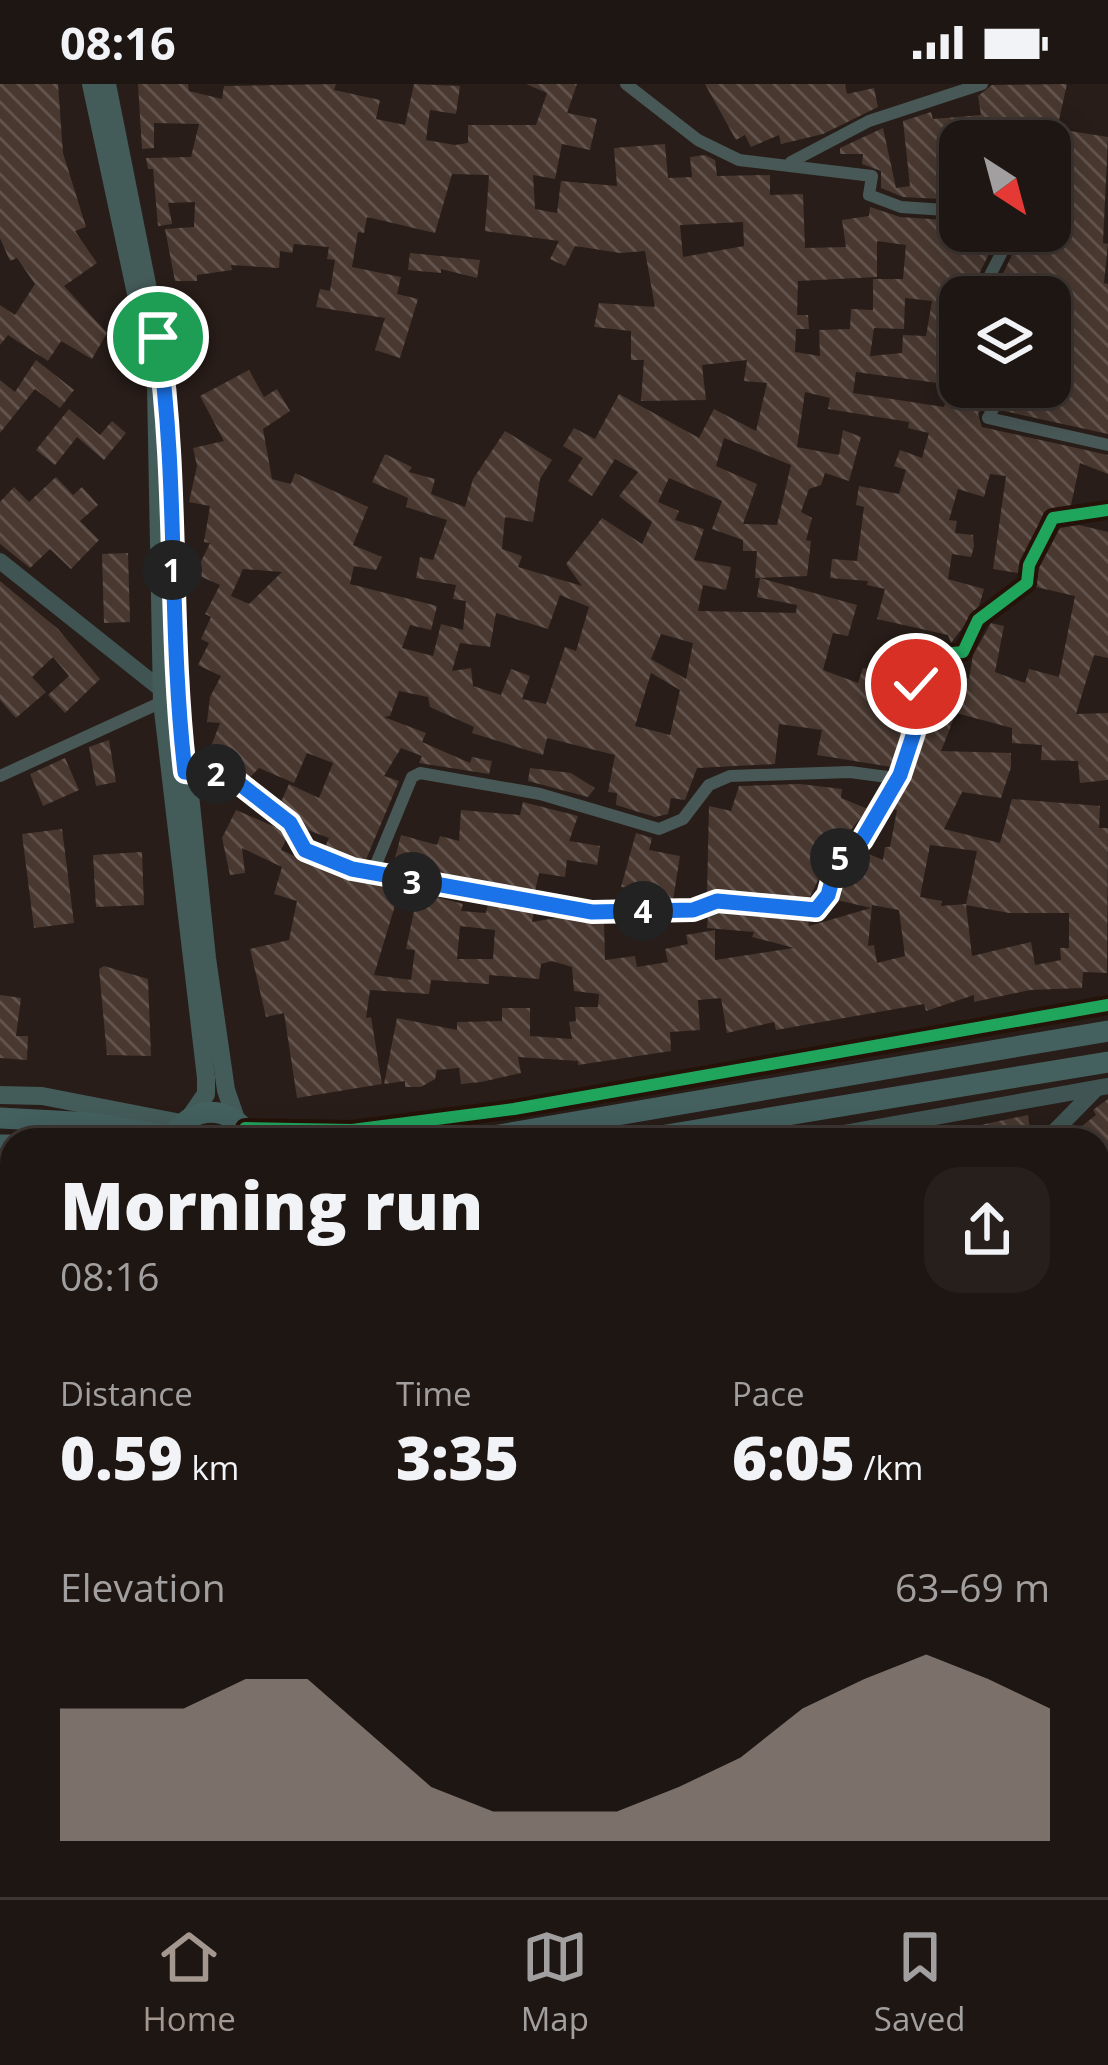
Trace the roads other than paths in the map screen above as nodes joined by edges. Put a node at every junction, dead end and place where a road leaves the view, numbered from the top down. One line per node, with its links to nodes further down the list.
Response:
1 (92, 84): 11 (main road)
2 (107, 84): 11 (main road)
3 (626, 84): 5 (street)
4 (982, 84): 5 (street)
5 (790, 163): 6 (street)
6 (939, 210)
7 (993, 408): 8 (street)
8 (1108, 446)
9 (1108, 510): 14 (street)
10 (0, 561): 11 (street)
11 (167, 698): 12 (main road); 13 (street); 24 (main road)
12 (185, 772): 15 (street); 27 (main road)
13 (0, 776)
14 (895, 778): 15 (street); 15 (street)
15 (372, 874)
16 (1108, 1005): 28 (street)
17 (1108, 1031): 29 (highway)
18 (1108, 1062): 30 (highway)
19 (1101, 1088): 31 (street); 32 (street)
20 (0, 1095): 23 (main road)
21 (0, 1118): 22 (highway, bridge)
22 (153, 1128)
23 (175, 1128)
24 (184, 1128)
25 (186, 1128): 26 (highway)
26 (242, 1128)
27 (244, 1128)
28 (367, 1128)
29 (540, 1128)
30 (709, 1128)
31 (874, 1128)
32 (1059, 1128)

